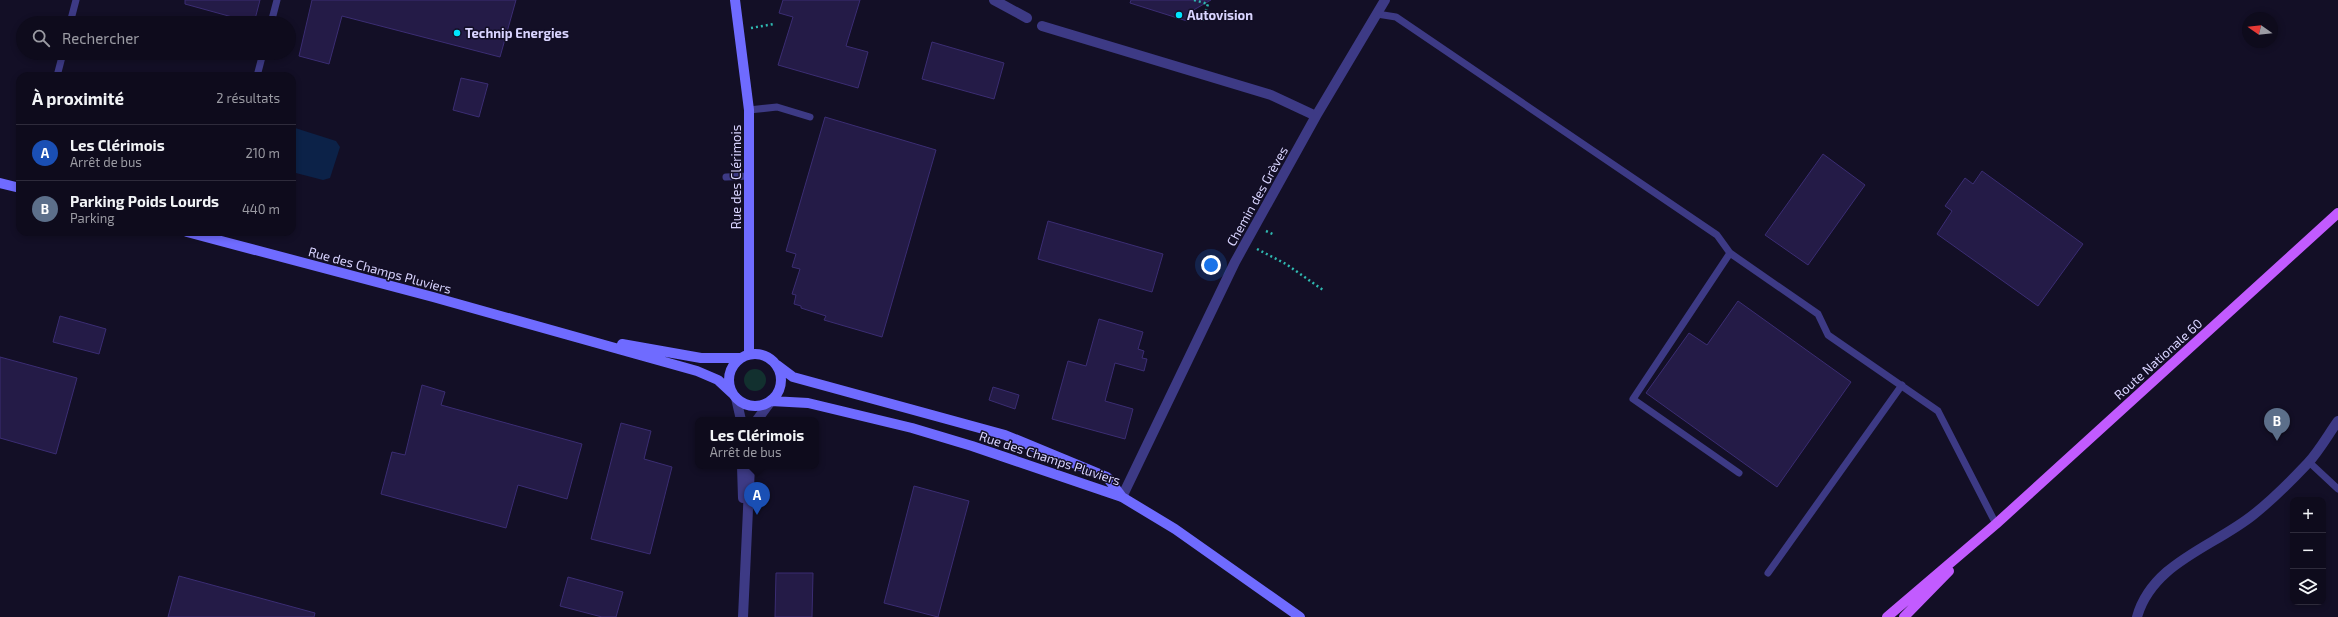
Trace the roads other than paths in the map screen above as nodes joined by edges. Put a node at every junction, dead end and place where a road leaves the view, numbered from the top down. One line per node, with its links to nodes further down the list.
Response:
1 (76, 0): 7 (lane)
2 (277, 0): 8 (lane)
3 (735, 0): 15 (street, Rue des Clérimois)
4 (994, 0): 9 (street)
5 (1385, 0): 6 (street, Chemin des Grèves)
6 (1377, 14): 16 (street, Chemin des Grèves); 24 (lane)
7 (72, 16)
8 (273, 16)
9 (1028, 18)
10 (1042, 26): 16 (street)
11 (61, 60): 13 (lane)
12 (261, 60): 14 (lane)
13 (58, 72)
14 (258, 72)
15 (749, 110): 17 (lane); 18 (street, Rue des Clérimois)
16 (1316, 116): 39 (street, Chemin des Grèves)
17 (810, 117)
18 (750, 176): 19 (lane); 26 (street, Rue des Clérimois)
19 (726, 177)
20 (0, 183): 21 (street)
21 (16, 187)
22 (2338, 213): 40 (main road, Route Nationale 60)
23 (216, 236): 25 (street, Rue des Champs Pluviers)
24 (1730, 254): 28 (lane); 37 (lane)
25 (565, 333): 26 (street, Rue des Champs Pluviers); 29 (street, Rue des Champs Pluviers)
26 (745, 356): 27 (street); 29 (street)
27 (777, 364): 30 (street); 39 (street, Rue des Champs Pluviers)
28 (1902, 385): 40 (lane); 41 (lane)
29 (734, 395): 30 (street); 31 (street)
30 (771, 401): 32 (street); 39 (street, Rue des Champs Pluviers)
31 (740, 417)
32 (759, 417)
33 (2338, 421): 34 (street)
34 (2309, 462): 38 (lane); 47 (street)
35 (742, 469): 42 (street)
36 (750, 469): 42 (street)
37 (1739, 473)
38 (2338, 489)
39 (1122, 497): 44 (street)
40 (1996, 524): 45 (main road, Route Nationale 60); 46 (main road, Route Nationale 60)
41 (1768, 573)
42 (744, 598): 43 (street)
43 (743, 617)
44 (1300, 617)
45 (1886, 617)
46 (1904, 617)
47 (2137, 617)

